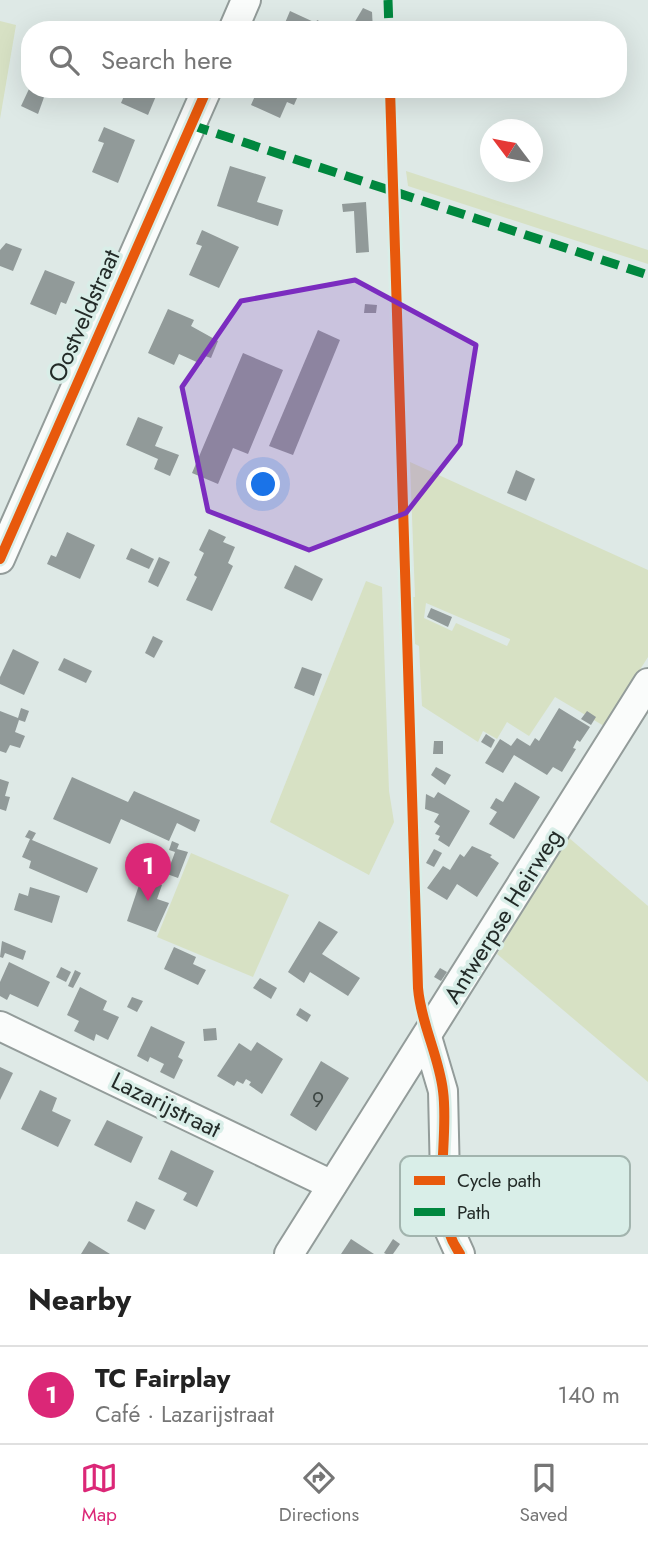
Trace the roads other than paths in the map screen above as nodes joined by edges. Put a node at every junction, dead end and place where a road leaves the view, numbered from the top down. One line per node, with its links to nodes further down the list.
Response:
1 (246, 0): 2 (street)
2 (237, 21)
3 (203, 98): 4 (street, Oostveldstraat)
4 (0, 559)
5 (648, 683): 7 (street, Antwerpse Heirweg)
6 (0, 1026): 9 (street, Lazarijstraat)
7 (427, 1037): 8 (street); 9 (street, Antwerpse Heirweg)
8 (443, 1156)
9 (332, 1185): 10 (street, Antwerpse Heirweg)
10 (289, 1254)

